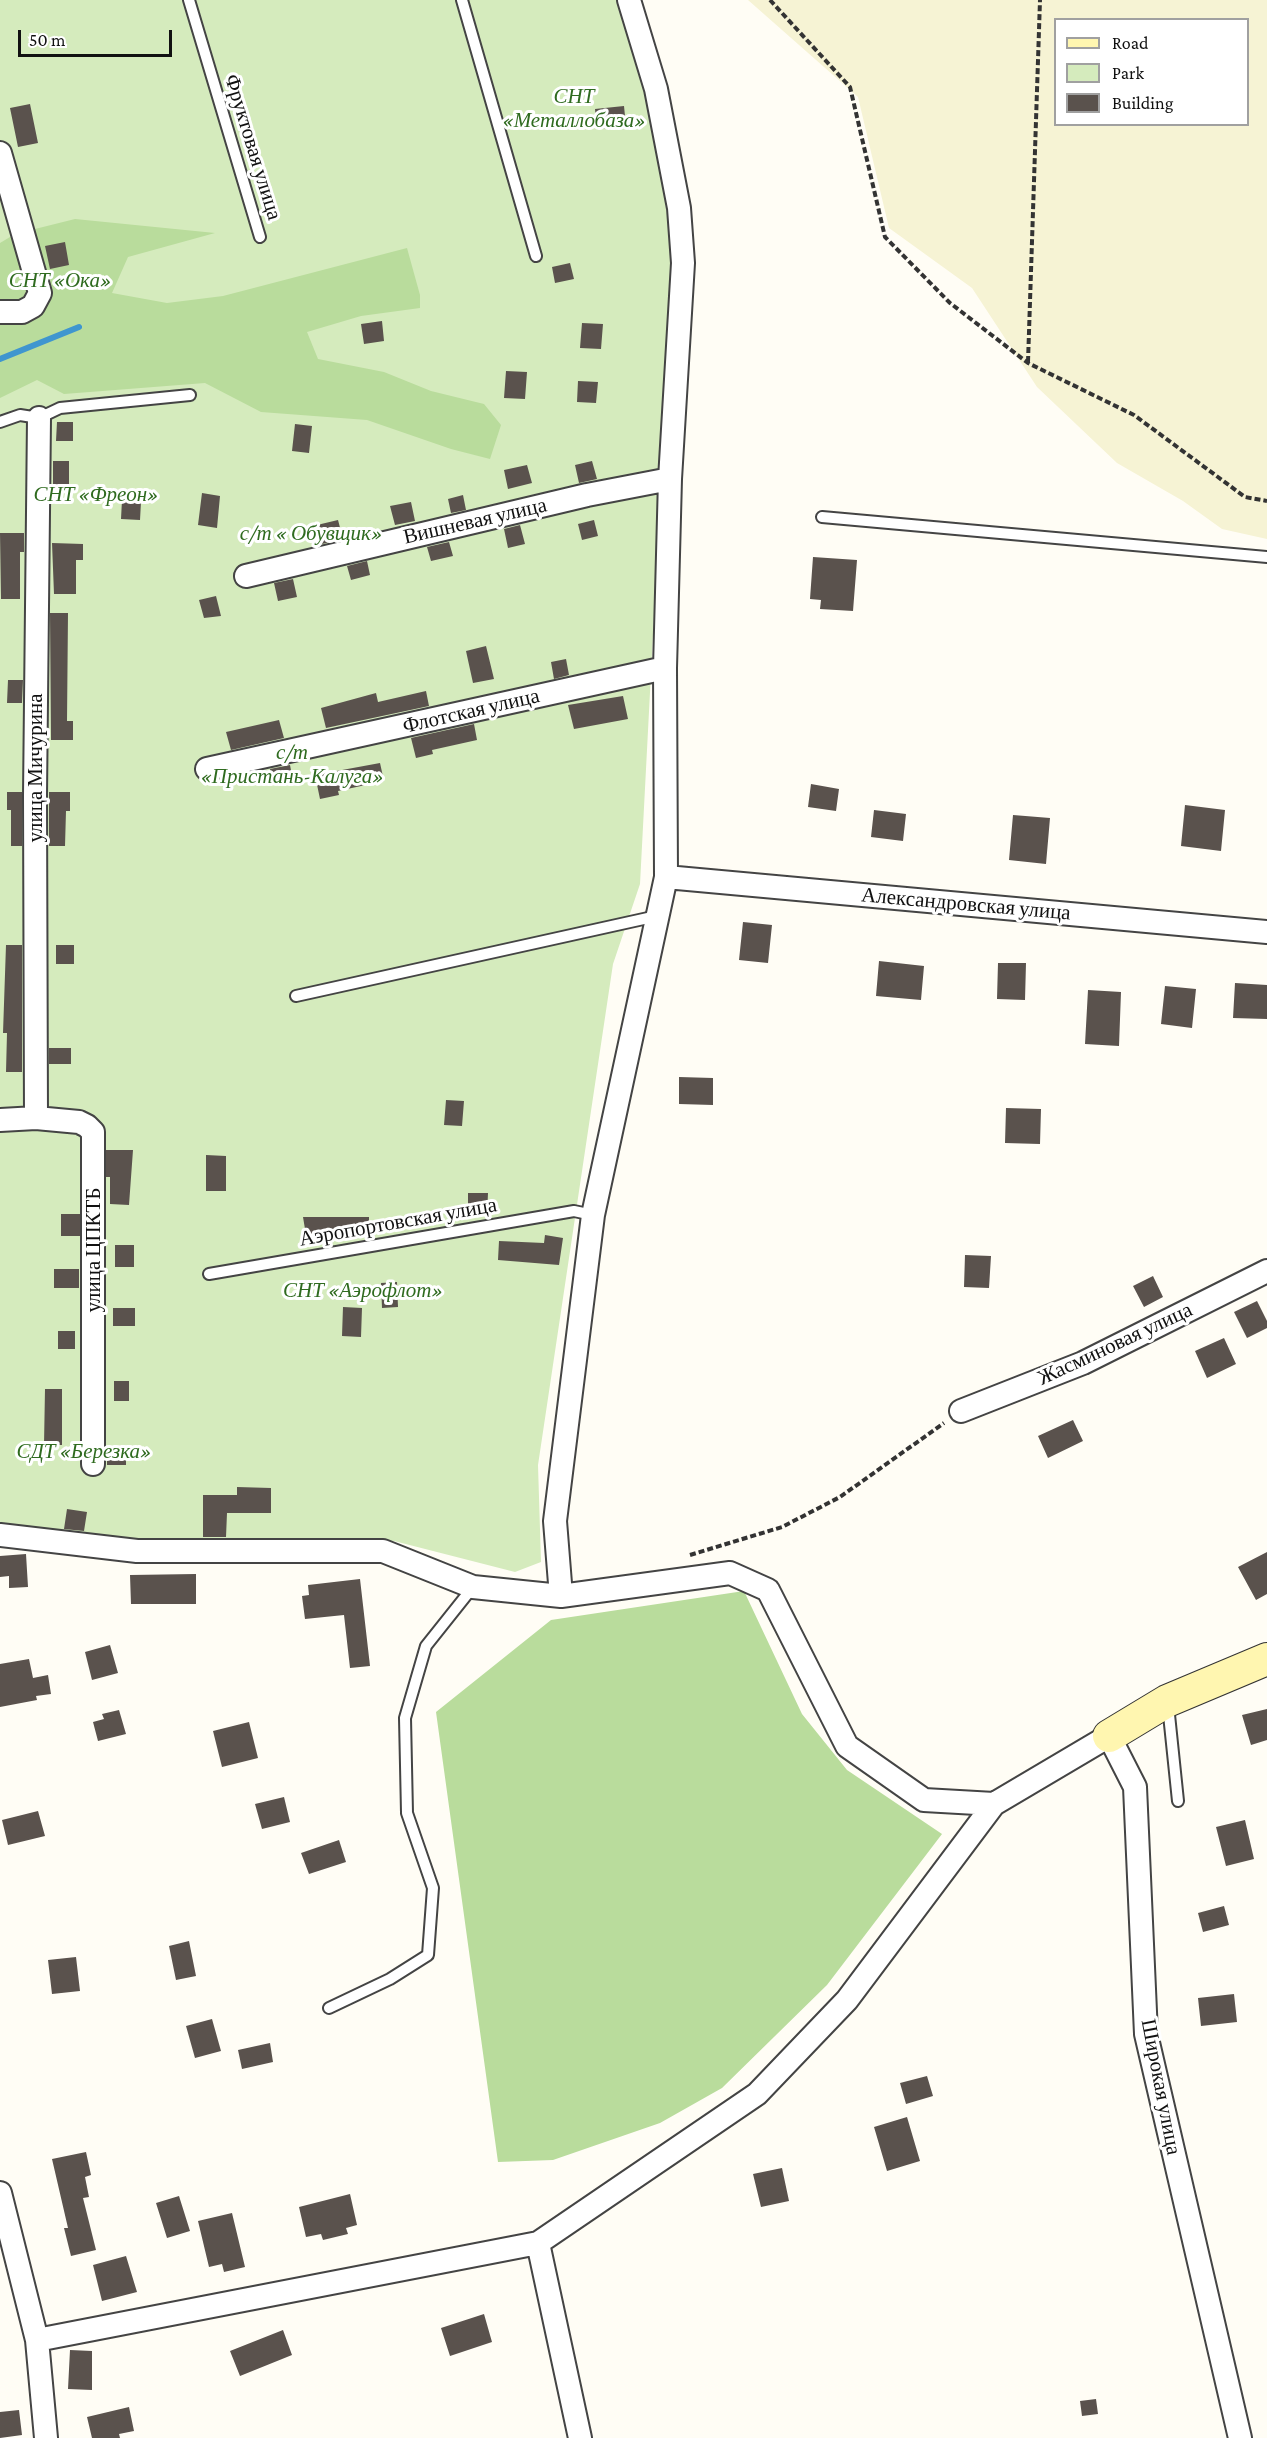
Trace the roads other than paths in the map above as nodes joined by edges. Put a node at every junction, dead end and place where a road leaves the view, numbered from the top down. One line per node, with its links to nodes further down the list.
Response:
1 (189, 0): 5 (lane, Фруктовая улица)
2 (462, 0): 6 (lane)
3 (629, 0): 11 (street)
4 (0, 153): 7 (street)
5 (260, 237)
6 (536, 256)
7 (0, 312)
8 (190, 395): 9 (lane)
9 (39, 418): 10 (lane); 21 (street, улица Мичурина)
10 (0, 422)
11 (670, 479): 14 (street, Вишневая улица); 15 (street)
12 (822, 517): 13 (lane)
13 (1267, 557)
14 (246, 576)
15 (665, 668): 16 (street, Флотская улица); 17 (street)
16 (207, 770)
17 (666, 876): 18 (street); 19 (street, Александровская улица)
18 (657, 916): 20 (lane); 23 (street)
19 (1267, 932)
20 (296, 996)
21 (36, 1118): 22 (street, улица ЦПКТБ); 27 (street, улица ЦПКТБ)
22 (0, 1120)
23 (593, 1215): 25 (lane, Аэропортовская улица); 30 (street)
24 (1267, 1271): 26 (street, Жасминовая улица)
25 (209, 1274)
26 (961, 1411)
27 (93, 1464)
28 (0, 1535): 29 (street)
29 (473, 1587): 30 (street); 36 (lane)
30 (561, 1596): 35 (street)
31 (1267, 1659): 32 (street)
32 (1167, 1701): 33 (street); 34 (lane)
33 (1109, 1736): 35 (street); 42 (street, Широкая улица)
34 (1178, 1801)
35 (994, 1804): 38 (street)
36 (329, 2008)
37 (0, 2193): 39 (street)
38 (538, 2243): 39 (street); 41 (street)
39 (37, 2340): 40 (street)
40 (46, 2438)
41 (580, 2438)
42 (1240, 2438)

